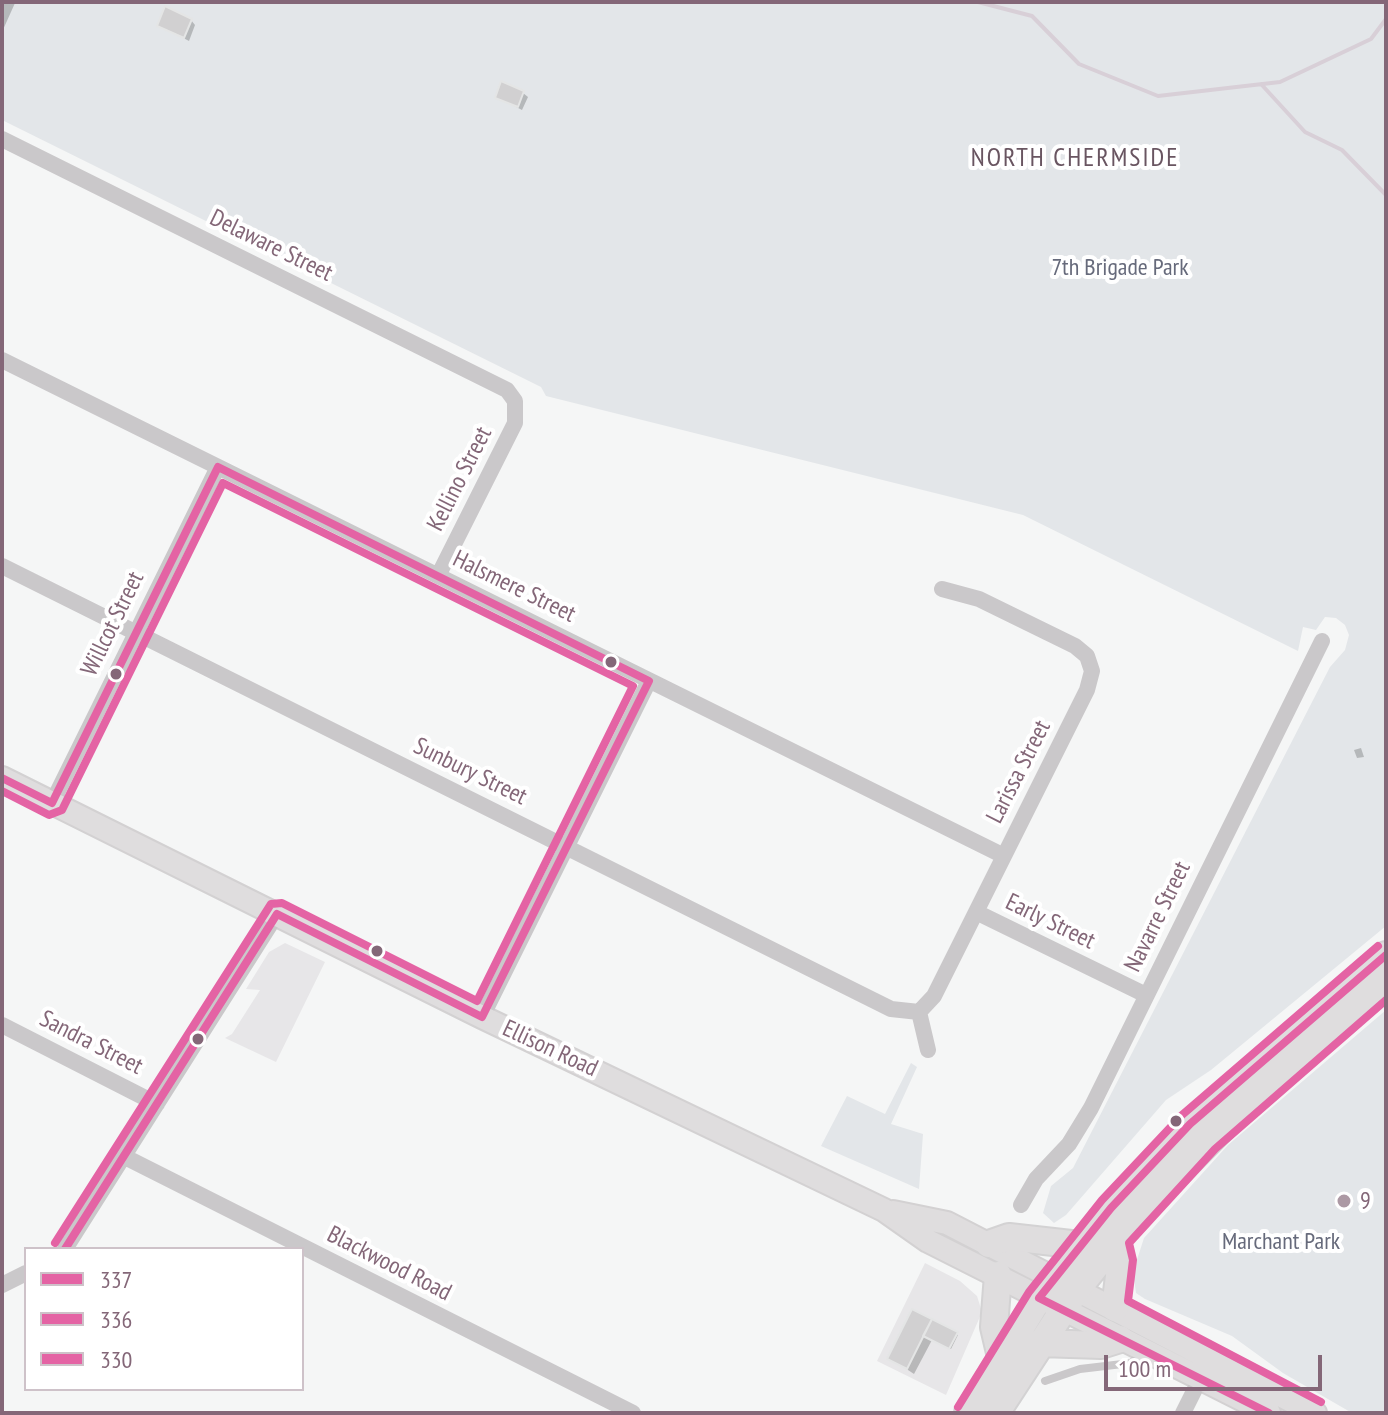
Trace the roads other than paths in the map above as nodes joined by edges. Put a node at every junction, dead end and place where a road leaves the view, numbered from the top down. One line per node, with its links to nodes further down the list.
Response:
1 (2, 139): 3 (street, Delaware Street)
2 (2, 360): 4 (street, Halsmere Street)
3 (515, 401): 6 (street, Kellino Street)
4 (218, 467): 6 (street, Halsmere Street); 8 (street, Willcot Street)
5 (2, 566): 8 (street, Sunbury Street)
6 (438, 576): 10 (street, Halsmere Street)
7 (942, 589): 14 (street, Larissa Street)
8 (136, 633): 12 (street, Willcot Street); 13 (street, Sunbury Street)
9 (1322, 641): 19 (street, Navarre Street)
10 (649, 681): 13 (street); 14 (street, Halsmere Street)
11 (2, 778): 12 (street, Ellison Road)
12 (52, 803): 16 (street, Ellison Road)
13 (567, 847): 20 (street, Sunbury Street); 21 (street)
14 (1004, 856): 15 (street, Larissa Street)
15 (976, 912): 19 (street, Early Street); 20 (street, Larissa Street)
16 (277, 914): 21 (street, Ellison Road); 24 (street)
17 (1386, 955): 30 (main road)
18 (1386, 984): 28 (main road)
19 (1146, 995): 26 (street, Navarre Street)
20 (919, 1012): 23 (street)
21 (482, 1017): 27 (street, Ellison Road)
22 (2, 1025): 24 (street, Sandra Street)
23 (928, 1050)
24 (157, 1104): 25 (street)
25 (123, 1156): 31 (street); 33 (street, Blackwood Road)
26 (1021, 1205)
27 (884, 1210): 29 (street, Ellison Road); 35 (street, Ellison Road)
28 (1116, 1240): 37 (main road); 38 (main road)
29 (989, 1244): 30 (main road); 37 (street, Ellison Road)
30 (1080, 1245): 37 (main road)
31 (66, 1247)
32 (304, 1247): 45 (street, Blackwood Road)
33 (304, 1247)
34 (24, 1274): 36 (street)
35 (998, 1275): 37 (street, Ellison Road); 42 (main road)
36 (2, 1285)
37 (1058, 1294): 38 (street, Ellison Road); 39 (street, Ellison Road); 40 (main road); 42 (main road)
38 (1115, 1308): 50 (street, Ellison Road)
39 (1120, 1339): 40 (main road); 41 (street, Ellison Road)
40 (1039, 1343): 47 (main road)
41 (1145, 1351): 43 (street, Ellison Road); 44 (lane)
42 (1001, 1357): 46 (main road)
43 (1200, 1379): 48 (street); 49 (street, Ellison Road)
44 (1045, 1381)
45 (633, 1413)
46 (968, 1413)
47 (996, 1413)
48 (1183, 1413)
49 (1269, 1413)
50 (1315, 1413)

